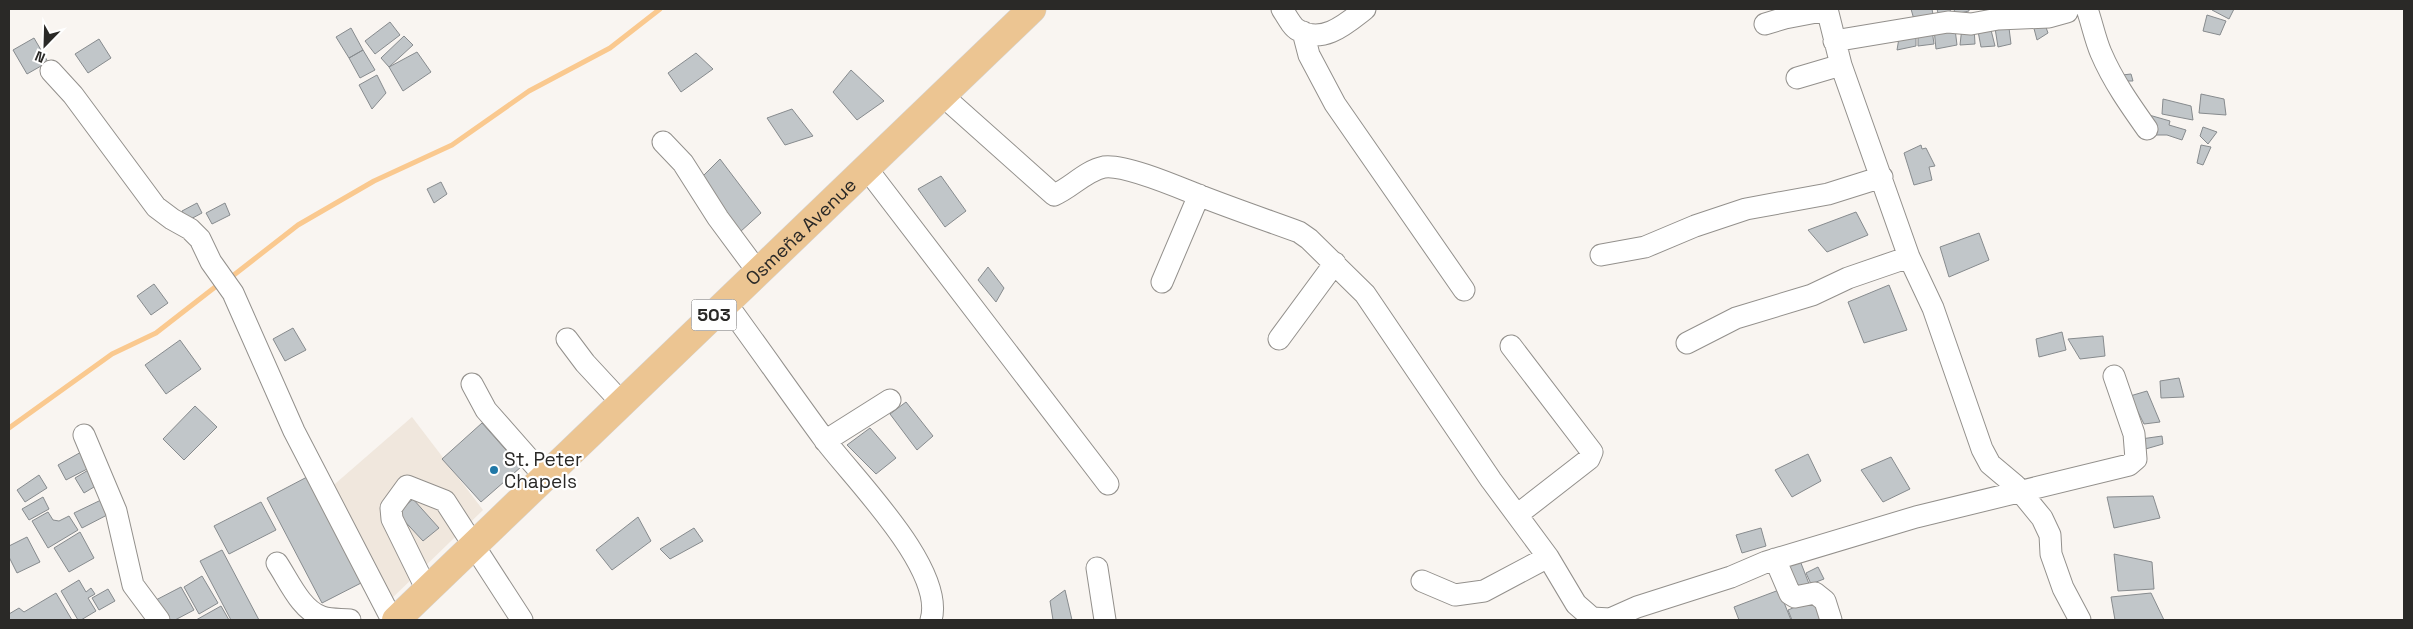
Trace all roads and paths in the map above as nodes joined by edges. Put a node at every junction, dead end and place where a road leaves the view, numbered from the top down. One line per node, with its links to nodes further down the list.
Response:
1 (1282, 9): 8 (street)
2 (1365, 9): 8 (street)
3 (1827, 9): 7 (street); 9 (street)
4 (2068, 9): 9 (street)
5 (2087, 9): 14 (street)
6 (1021, 13): 13 (main road, Osmeña Avenue / 503)
7 (1765, 24)
8 (1303, 32): 24 (street)
9 (1834, 40): 10 (street)
10 (1842, 64): 12 (street); 17 (street)
11 (51, 71): 49 (street)
12 (1797, 78)
13 (943, 96): 16 (main road, Osmeña Avenue / 503); 18 (street)
14 (2147, 129)
15 (663, 142): 22 (street)
16 (866, 169): 22 (main road, Osmeña Avenue / 503); 37 (street)
17 (1882, 177): 19 (street); 20 (street)
18 (1199, 195): 21 (street); 23 (street)
19 (1601, 255)
20 (1909, 257): 28 (street); 38 (street)
21 (1334, 263): 27 (street); 39 (street)
22 (758, 272): 25 (main road, Osmeña Avenue / 503)
23 (1162, 282)
24 (1464, 290)
25 (726, 303): 33 (main road, Osmeña Avenue / 503); 35 (street)
26 (567, 339): 33 (street)
27 (1279, 339)
28 (1687, 343)
29 (1511, 346): 39 (street)
30 (2114, 376): 38 (street)
31 (472, 384): 36 (street)
32 (890, 400): 35 (street)
33 (622, 403): 36 (main road, Osmeña Avenue / 503)
34 (84, 435): 47 (street)
35 (825, 441): 51 (street)
36 (545, 477): 40 (main road, Osmeña Avenue / 503)
37 (1108, 484)
38 (2022, 492): 42 (street); 54 (street)
39 (1517, 515): 41 (street)
40 (474, 544): 46 (main road, Osmeña Avenue / 503); 46 (street); 50 (street)
41 (1548, 557): 42 (street); 45 (street)
42 (1775, 559): 53 (street)
43 (277, 563): 48 (street)
44 (1098, 568): 52 (street)
45 (1422, 581)
46 (427, 590): 49 (main road, Osmeña Avenue / 503)
47 (159, 620)
48 (350, 620)
49 (394, 620)
50 (522, 620)
51 (931, 620)
52 (1105, 620)
53 (1831, 620)
54 (2080, 620)

